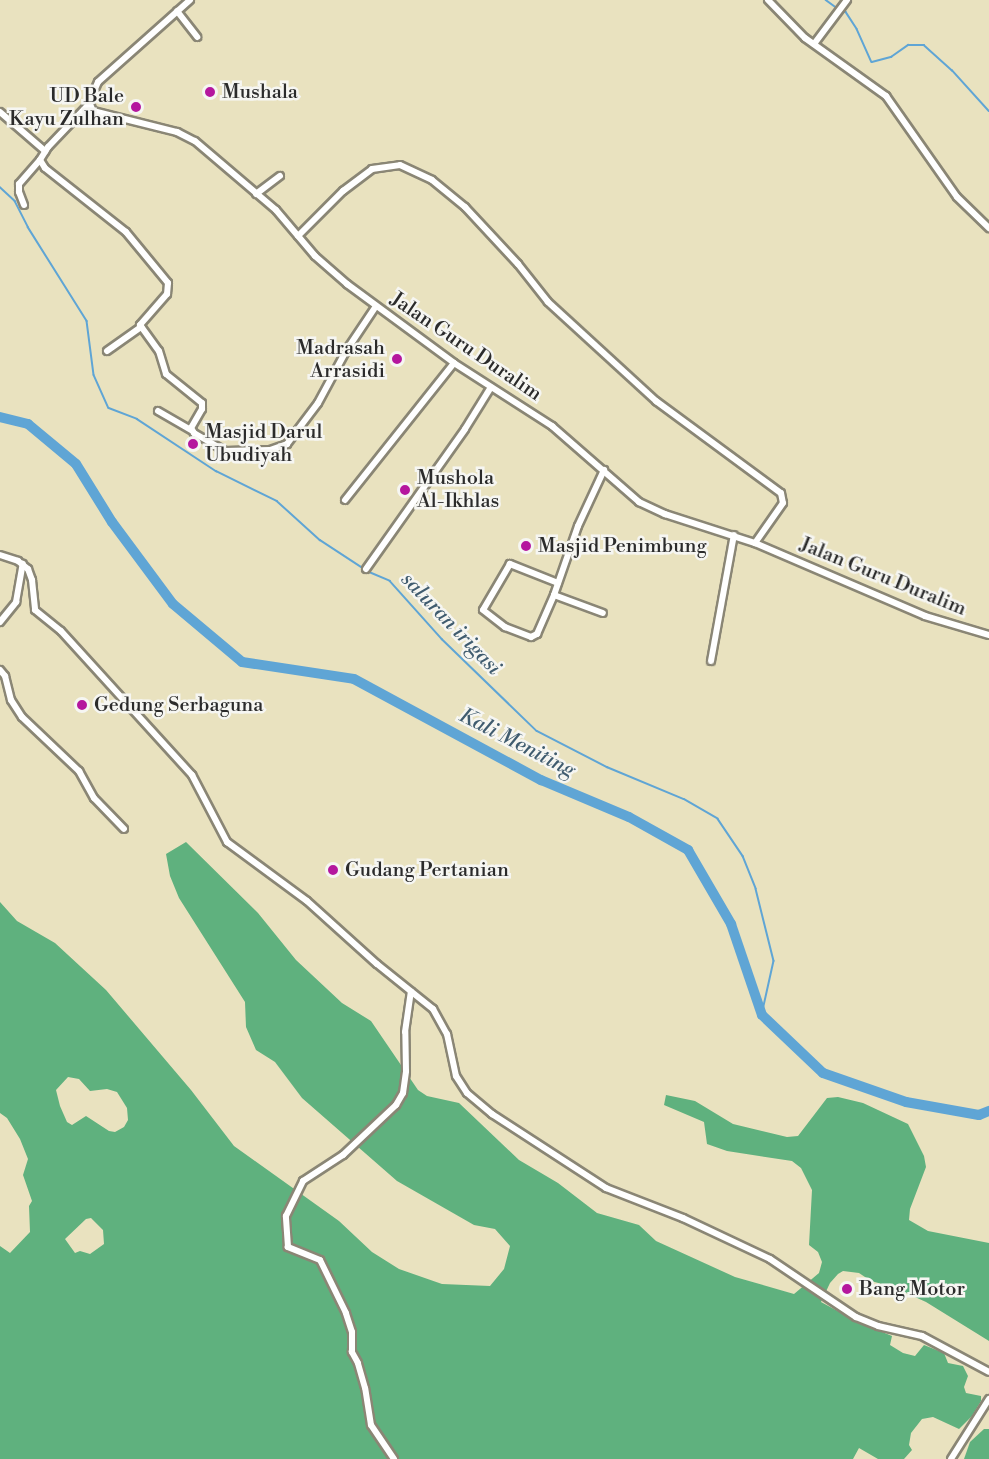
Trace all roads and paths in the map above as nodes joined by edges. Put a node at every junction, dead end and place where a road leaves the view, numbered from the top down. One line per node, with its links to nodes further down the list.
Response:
1 (190, 0): 4 (street)
2 (768, 0): 6 (street)
3 (845, 1): 6 (street)
4 (177, 11): 5 (street); 7 (street)
5 (197, 37)
6 (814, 44): 14 (street)
7 (89, 104): 9 (street); 12 (street, Jalan Guru Duralim)
8 (0, 112): 9 (street)
9 (45, 151): 10 (street)
10 (40, 160): 13 (street); 17 (street)
11 (280, 176): 12 (street)
12 (256, 194): 15 (street, Jalan Guru Duralim)
13 (24, 205)
14 (989, 228)
15 (298, 236): 16 (street, Jalan Guru Duralim); 26 (street)
16 (376, 306): 19 (street, Jalan Guru Duralim); 22 (street)
17 (141, 327): 18 (street); 22 (street)
18 (107, 351)
19 (454, 363): 20 (street, Jalan Guru Duralim); 24 (street)
20 (491, 387): 23 (street, Jalan Guru Duralim); 29 (street)
21 (158, 411): 22 (street)
22 (191, 430)
23 (604, 470): 25 (street, Jalan Guru Duralim); 30 (street)
24 (345, 500)
25 (734, 536): 26 (street, Jalan Guru Duralim); 35 (street)
26 (755, 543): 34 (street, Jalan Guru Duralim)
27 (0, 555): 28 (street)
28 (23, 564): 33 (street); 38 (street)
29 (366, 568)
30 (558, 583): 31 (street); 31 (street)
31 (554, 595): 32 (street)
32 (603, 613)
33 (0, 622)
34 (989, 634)
35 (711, 661)
36 (0, 670): 37 (street)
37 (124, 829)
38 (411, 991): 39 (street); 41 (street)
39 (989, 1372)
40 (989, 1399): 42 (street)
41 (394, 1459)
42 (951, 1459)

